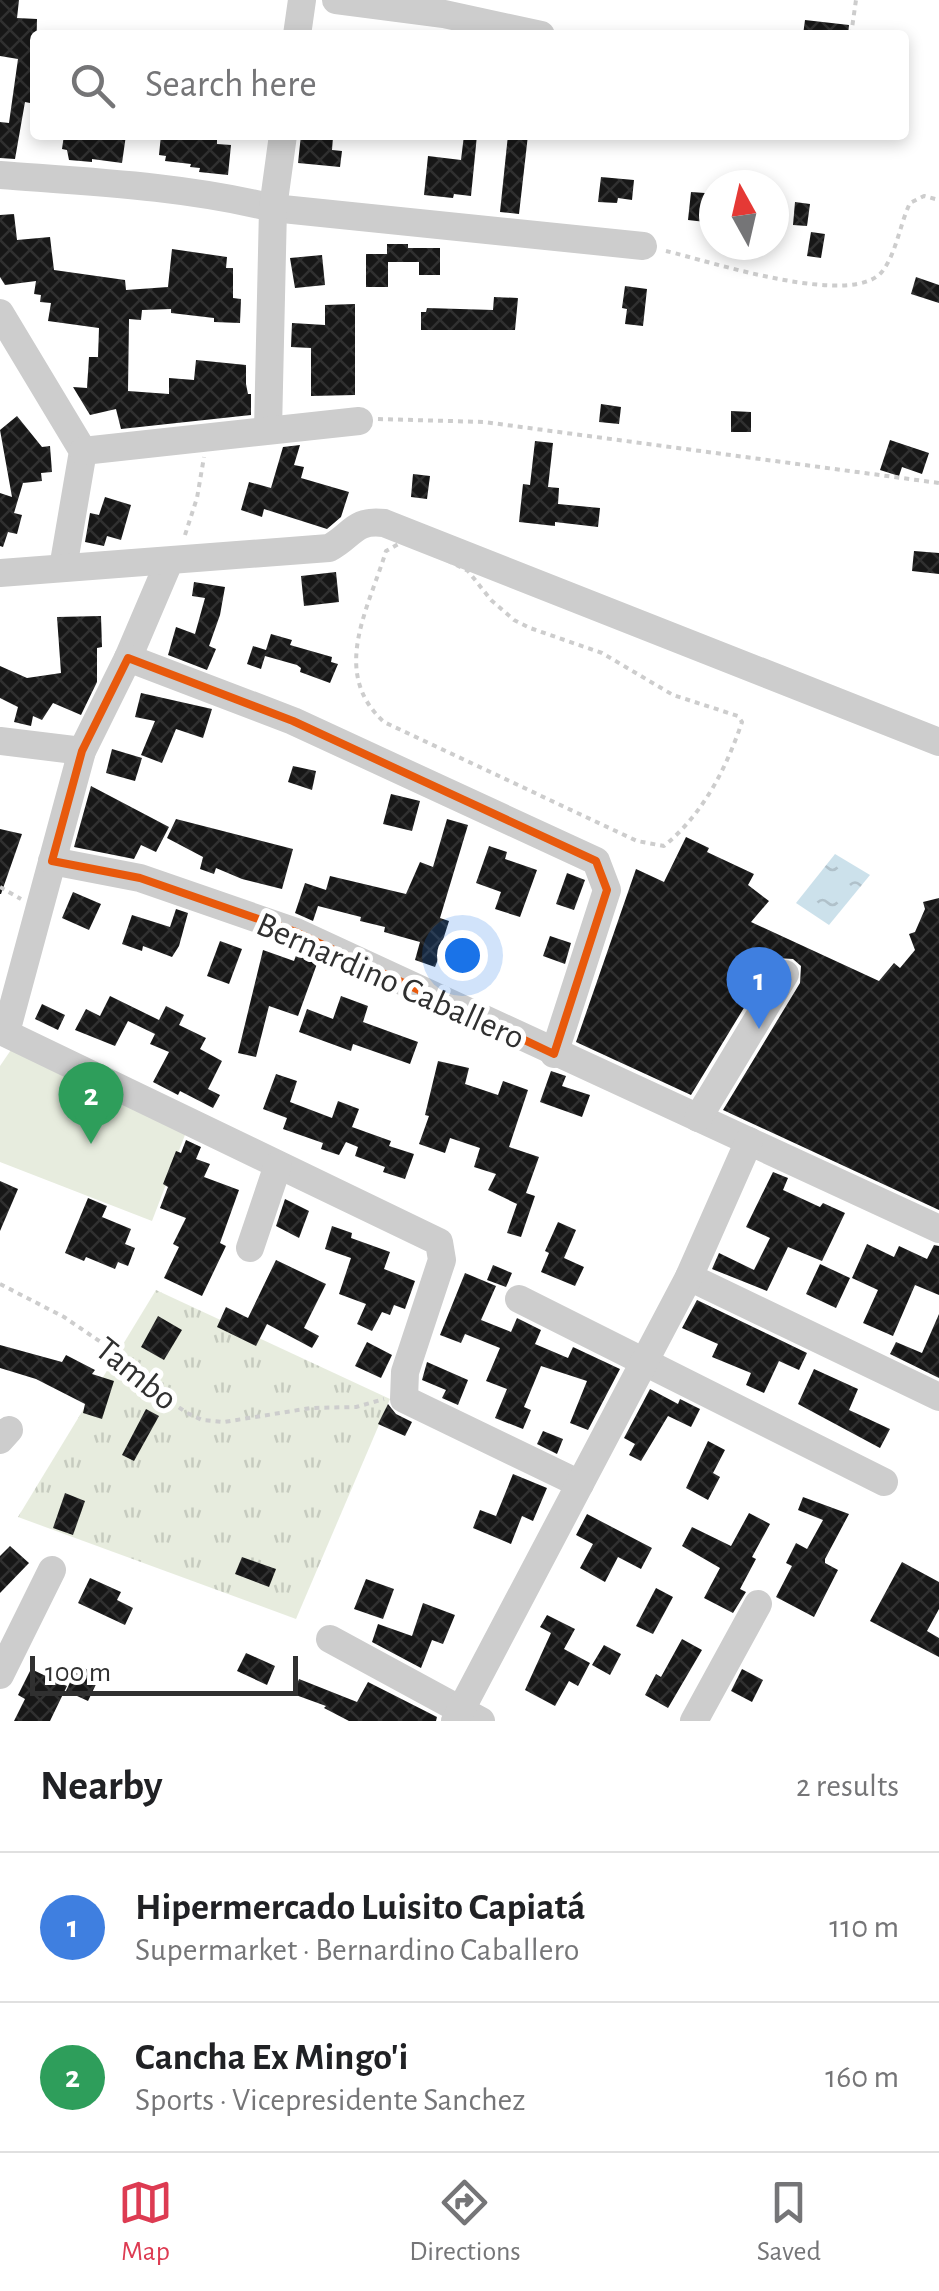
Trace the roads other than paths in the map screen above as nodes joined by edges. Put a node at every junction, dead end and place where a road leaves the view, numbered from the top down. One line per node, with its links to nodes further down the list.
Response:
1 (302, 0): 3 (street)
2 (336, 0): 4 (street)
3 (298, 30)
4 (518, 30)
5 (282, 140): 7 (street)
6 (0, 175): 7 (street)
7 (273, 208): 8 (street); 11 (street)
8 (644, 246)
9 (0, 314): 12 (street)
10 (358, 421): 11 (street)
11 (268, 430): 12 (street)
12 (84, 451): 14 (street)
13 (178, 560): 14 (street); 16 (street); 18 (street)
14 (63, 568): 15 (street)
15 (0, 572)
16 (128, 658): 19 (street); 23 (street)
17 (0, 741): 19 (street)
18 (939, 742)
19 (82, 751): 20 (street)
20 (52, 861): 22 (street); 23 (street, Bernardino Caballero)
21 (786, 974): 24 (street)
22 (1, 1032): 26 (street)
23 (554, 1054): 24 (street, Bernardino Caballero)
24 (698, 1118): 25 (street, Bernardino Caballero)
25 (749, 1142): 27 (street, Bernardino Caballero); 29 (street)
26 (278, 1164): 28 (street); 34 (street)
27 (939, 1229)
28 (250, 1248)
29 (689, 1276): 31 (street); 32 (street)
30 (519, 1299): 31 (street)
31 (644, 1362): 33 (street); 34 (street)
32 (939, 1397)
33 (884, 1482)
34 (580, 1484): 39 (street)
35 (52, 1570): 38 (street)
36 (758, 1604): 40 (street)
37 (330, 1638): 39 (street)
38 (4, 1654)
39 (465, 1717)
40 (694, 1721)

